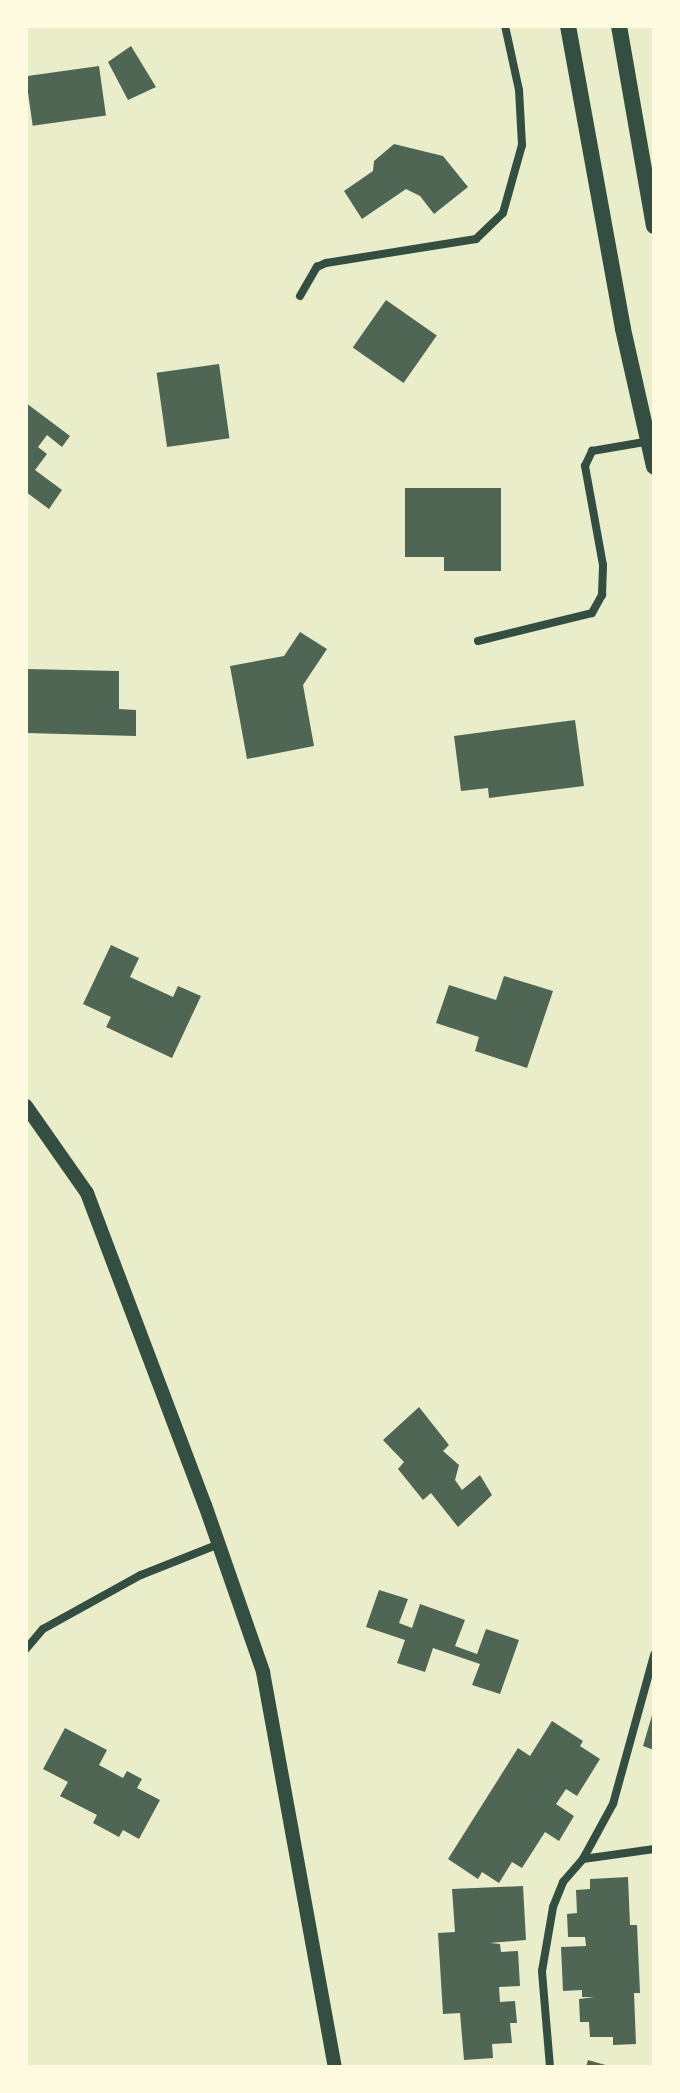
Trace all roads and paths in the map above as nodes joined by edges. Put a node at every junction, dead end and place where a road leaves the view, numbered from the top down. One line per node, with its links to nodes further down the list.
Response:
1 (505, 26): 5 (street)
2 (568, 26): 6 (main road)
3 (619, 26): 4 (main road)
4 (654, 226)
5 (300, 296)
6 (652, 440): 7 (main road); 8 (street)
7 (654, 467)
8 (478, 641)
9 (26, 1106): 10 (street)
10 (219, 1544): 11 (street); 15 (street)
11 (26, 1649)
12 (654, 1655): 14 (street)
13 (654, 1849): 14 (street)
14 (583, 1859): 16 (street)
15 (335, 2067)
16 (550, 2067)

